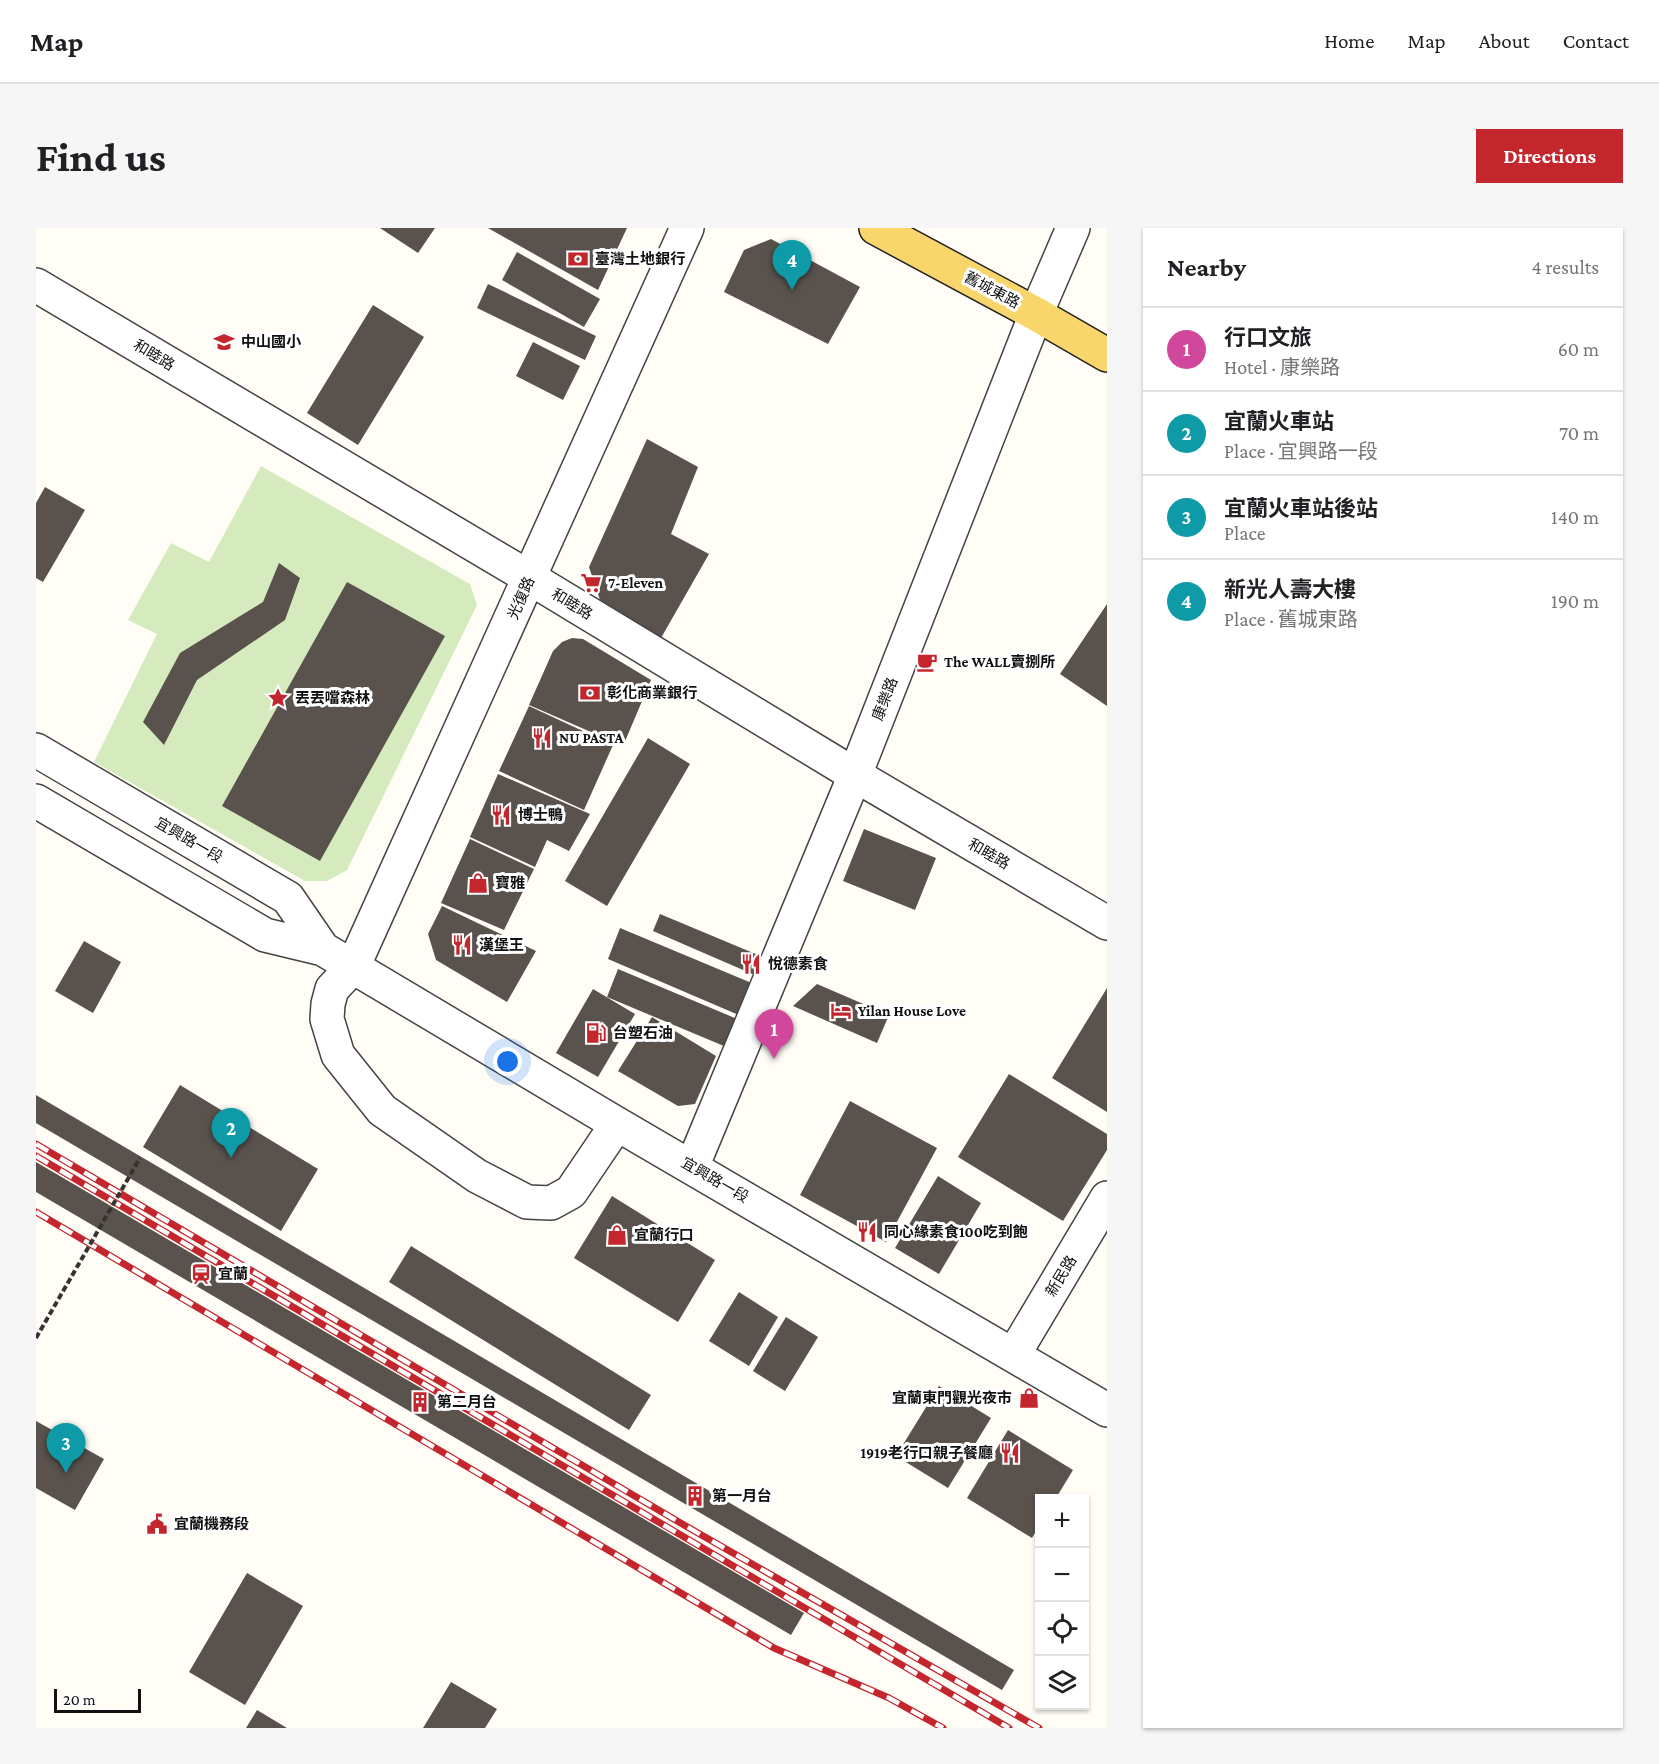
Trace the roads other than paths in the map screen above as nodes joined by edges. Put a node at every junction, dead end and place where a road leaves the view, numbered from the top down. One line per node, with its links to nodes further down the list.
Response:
1 (687, 228): 7 (street, 光復路)
2 (876, 228): 5 (main road, 舊城東路)
3 (1073, 228): 5 (street, 康樂路)
4 (36, 285): 7 (street, 和睦路)
5 (1036, 314): 6 (main road, 舊城東路); 9 (street, 康樂路)
6 (1107, 355)
7 (530, 578): 9 (street, 和睦路); 13 (street, 光復路)
8 (36, 750): 12 (street, 宜興路一段)
9 (855, 776): 11 (street, 和睦路); 15 (street, 康樂路)
10 (36, 801): 12 (street, 宜興路一段)
11 (1107, 923)
12 (323, 949): 13 (street, 宜興路一段)
13 (353, 967): 14 (street, 宜興路一段); 14 (street, 光復路)
14 (617, 1124): 15 (street, 宜興路一段)
15 (692, 1167): 17 (street, 宜興路一段)
16 (1107, 1198): 17 (street, 新民路)
17 (1014, 1354): 18 (street, 宜興路一段)
18 (1107, 1410)

